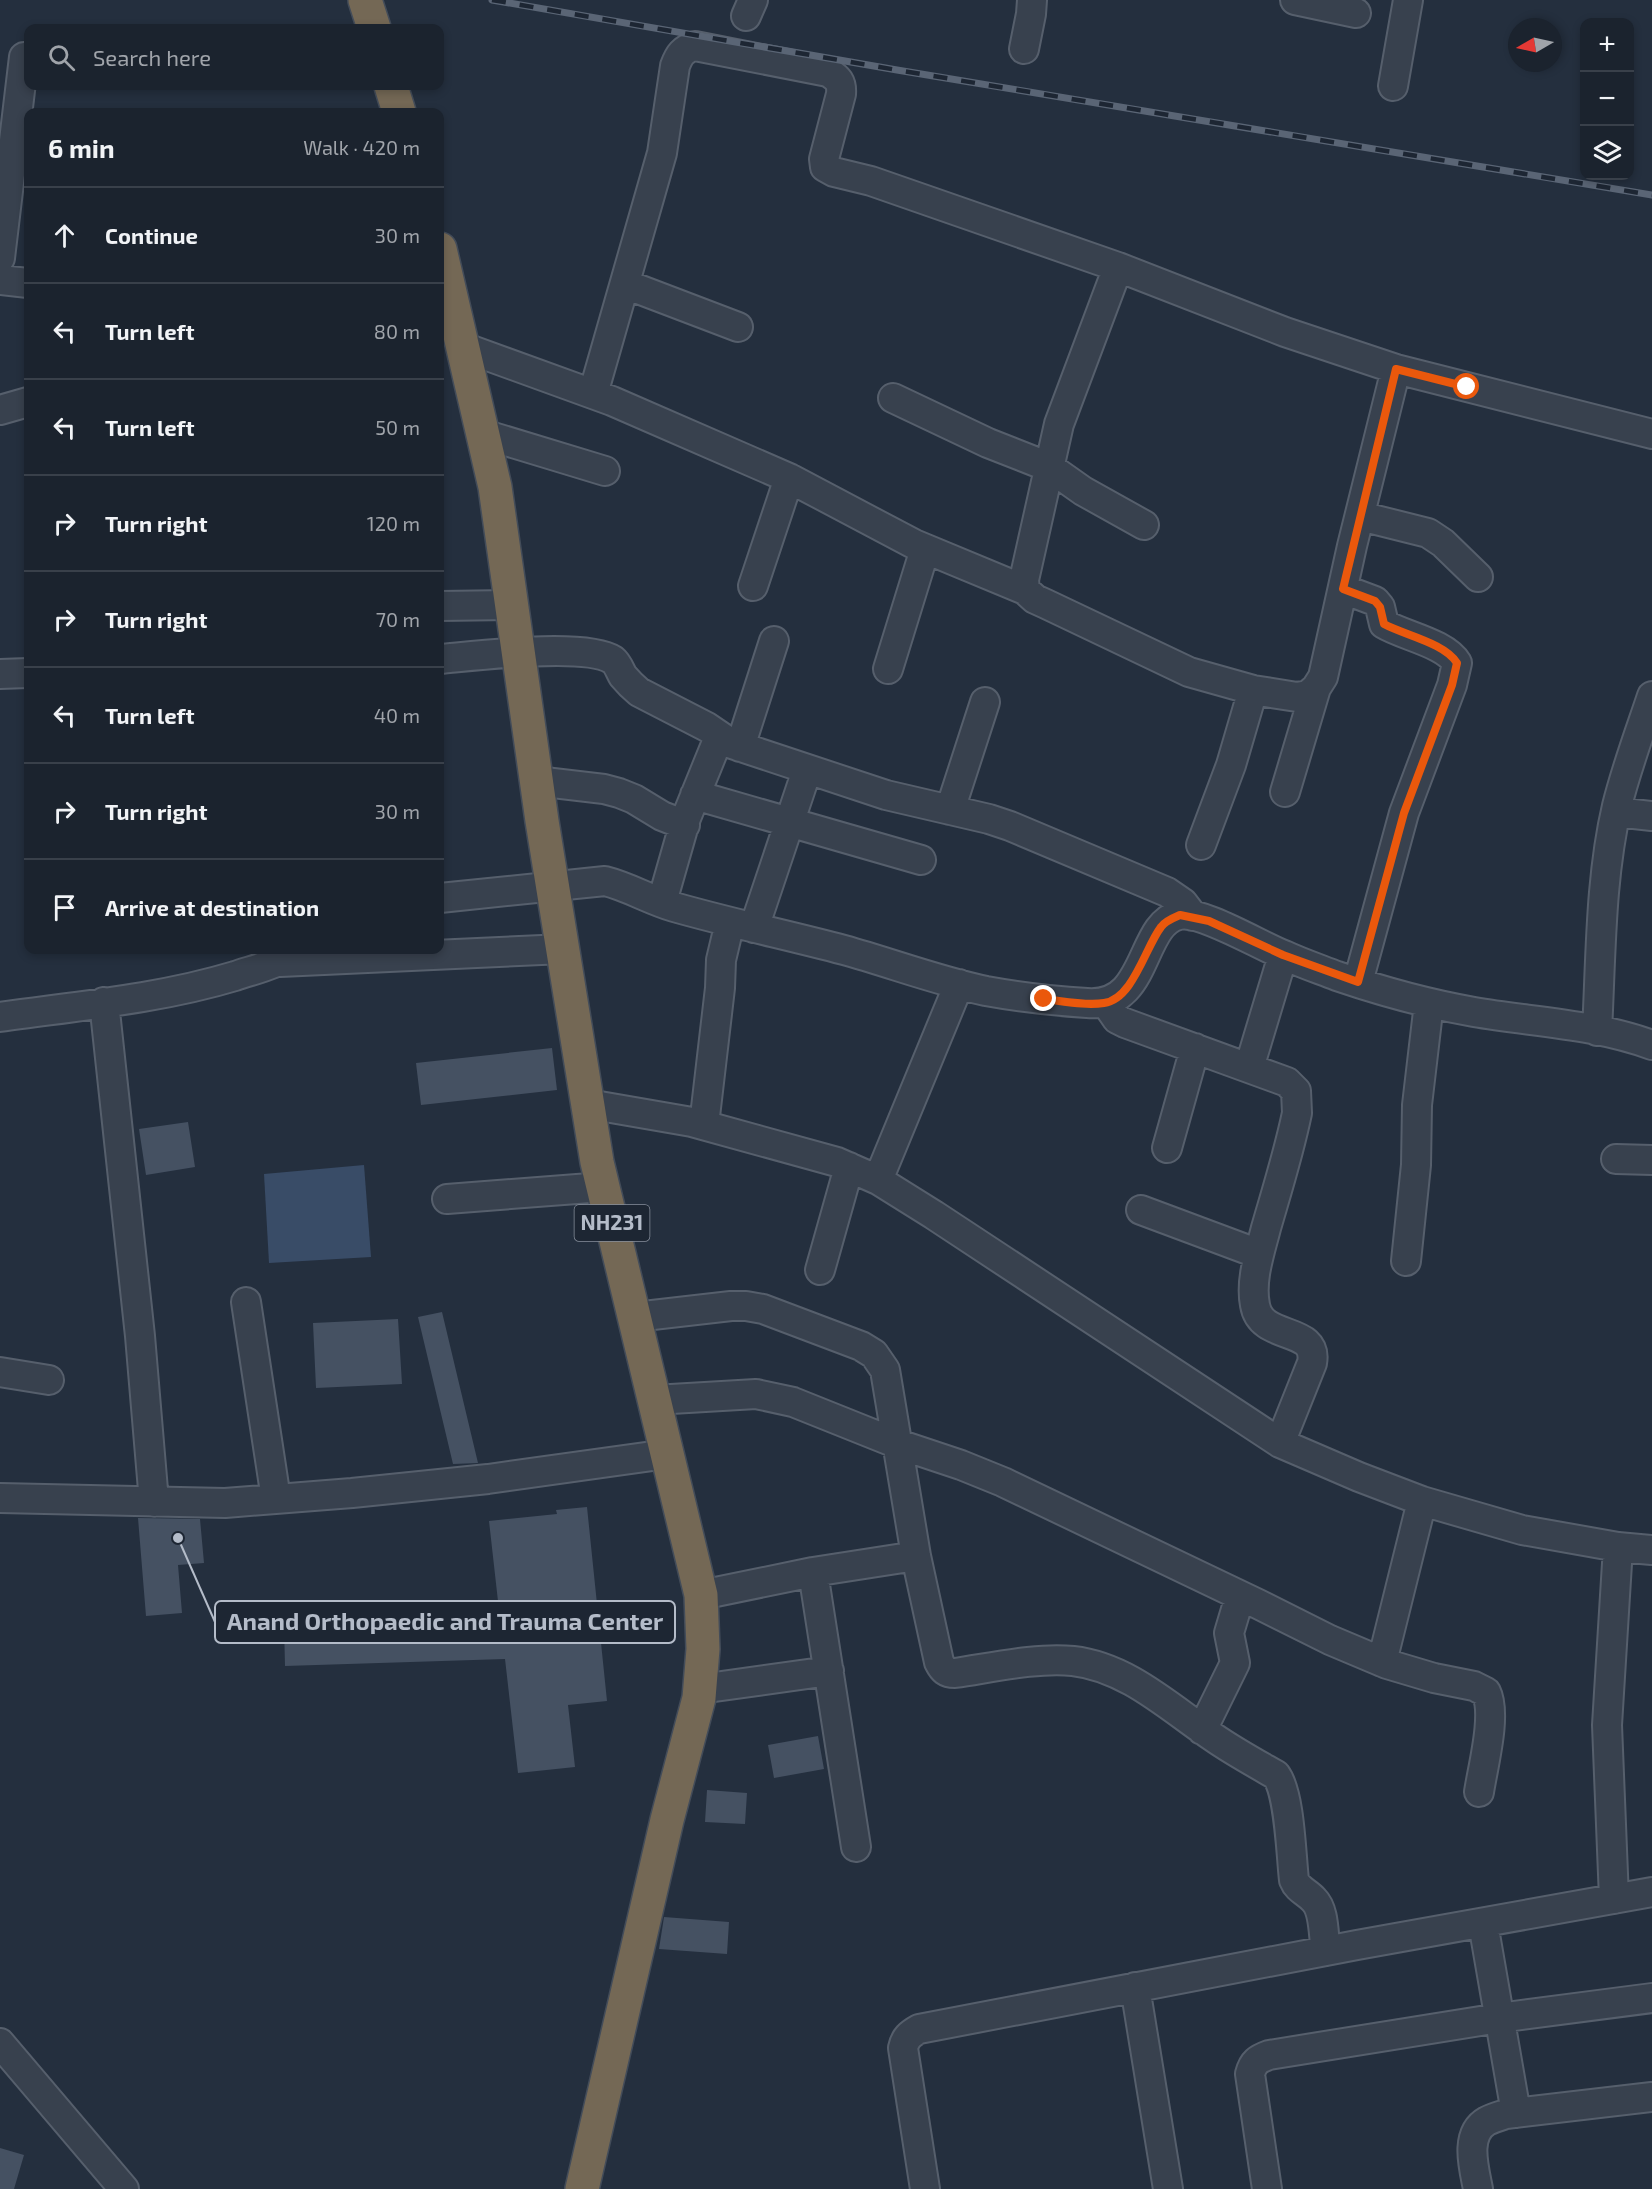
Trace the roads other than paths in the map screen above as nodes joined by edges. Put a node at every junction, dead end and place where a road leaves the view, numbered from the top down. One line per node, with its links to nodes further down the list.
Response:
1 (365, 0): 6 (highway)
2 (1032, 0): 7 (street)
3 (1295, 0): 5 (street)
4 (1408, 0): 9 (street)
5 (1356, 13)
6 (373, 24)
7 (1024, 49)
8 (24, 57): 12 (street)
9 (1393, 86)
10 (392, 90): 11 (highway)
11 (398, 108)
12 (0, 258)
13 (1118, 267): 16 (street); 20 (street); 27 (street)
14 (0, 280): 15 (street)
15 (24, 283)
16 (625, 284): 18 (street); 21 (street)
17 (445, 292): 19 (highway, NH231)
18 (738, 327)
19 (463, 347): 21 (street); 25 (highway, NH231)
20 (1396, 369): 26 (street); 30 (street)
21 (594, 394): 29 (street)
22 (893, 398): 27 (street)
23 (24, 403): 24 (street)
24 (0, 410)
25 (483, 434): 28 (street); 37 (highway, NH231)
26 (1652, 434)
27 (1049, 467): 31 (street); 36 (street)
28 (605, 471)
29 (789, 478): 32 (street); 34 (street)
30 (1360, 516): 33 (street); 35 (street)
31 (1144, 525)
32 (925, 549): 36 (street); 42 (street)
33 (1478, 577)
34 (753, 586)
35 (1343, 589): 45 (street); 71 (street)
36 (1025, 590): 46 (street)
37 (512, 604): 38 (street); 40 (highway, NH231)
38 (444, 606)
39 (774, 641): 49 (street)
40 (517, 652): 41 (street); 49 (street); 51 (highway, NH231)
41 (444, 659)
42 (888, 669)
43 (0, 674): 44 (street)
44 (24, 674)
45 (1316, 688): 46 (street); 52 (street)
46 (1253, 690): 59 (street)
47 (1652, 696): 55 (street)
48 (985, 702): 54 (street)
49 (730, 742): 50 (street); 53 (street)
50 (807, 770): 54 (street); 57 (street)
51 (536, 781): 58 (street); 61 (highway, NH231)
52 (1285, 792)
53 (695, 795): 57 (street); 58 (street)
54 (950, 810): 64 (street)
55 (1616, 812): 56 (street); 77 (street)
56 (1652, 816)
57 (789, 823): 60 (street); 65 (street)
58 (685, 825): 63 (street)
59 (1201, 845)
60 (921, 860)
61 (553, 886): 62 (street); 63 (street); 66 (highway, NH231)
62 (444, 898)
63 (662, 902): 65 (street)
64 (1192, 916): 69 (street); 74 (street)
65 (742, 925): 72 (street); 82 (street)
66 (564, 949): 67 (street); 81 (highway, NH231)
67 (444, 952)
68 (353, 954): 70 (street)
69 (1283, 955): 71 (street); 80 (street)
70 (289, 956): 73 (street)
71 (1358, 982): 75 (street)
72 (959, 984): 74 (street); 87 (street)
73 (104, 1002): 76 (street); 105 (street)
74 (1106, 1003): 79 (street)
75 (1429, 1003): 77 (street); 92 (street)
76 (0, 1017)
77 (1597, 1030): 78 (street)
78 (1652, 1045)
79 (1195, 1048): 80 (street); 83 (street)
80 (1249, 1068): 91 (street)
81 (588, 1104): 82 (street); 88 (highway, NH231)
82 (704, 1125): 86 (street)
83 (1167, 1148)
84 (1616, 1159): 85 (street)
85 (1652, 1160)
86 (849, 1167): 87 (street); 93 (street)
87 (878, 1180): 99 (street)
88 (603, 1186): 89 (street); 95 (highway, NH231)
89 (447, 1199)
90 (1140, 1210): 91 (street)
91 (1259, 1254): 99 (street)
92 (1406, 1261)
93 (820, 1270)
94 (246, 1302): 103 (street)
95 (635, 1317): 98 (highway, NH231); 100 (street)
96 (0, 1372): 97 (street)
97 (49, 1380)
98 (654, 1400): 100 (street); 101 (highway, NH231)
99 (1281, 1443): 104 (street)
100 (898, 1444): 108 (street); 111 (street)
101 (667, 1454): 103 (street); 110 (highway, NH231)
102 (0, 1498): 105 (street)
103 (276, 1499): 105 (street)
104 (1422, 1501): 106 (street); 112 (street)
105 (154, 1502)
106 (1618, 1547): 107 (street); 119 (street)
107 (1652, 1550)
108 (916, 1556): 109 (street); 115 (street)
109 (813, 1572): 110 (street); 113 (street)
110 (701, 1595): 114 (highway, NH231)
111 (1240, 1596): 112 (street); 115 (street)
112 (1382, 1662): 116 (street)
113 (829, 1671): 114 (street); 117 (street)
114 (700, 1689): 129 (highway, NH231)
115 (1202, 1730): 121 (street)
116 (1479, 1792)
117 (856, 1847)
118 (1652, 1892): 119 (street)
119 (1614, 1899): 120 (street)
120 (1483, 1923): 121 (street); 124 (street)
121 (1326, 1951): 122 (street)
122 (1135, 1987): 130 (street); 131 (street)
123 (1652, 1998): 124 (street)
124 (1499, 2018): 127 (street); 132 (street)
125 (0, 2043): 128 (street)
126 (1652, 2097): 127 (street)
127 (1516, 2113): 133 (street)
128 (124, 2189)
129 (582, 2189)
130 (925, 2189)
131 (1168, 2189)
132 (1267, 2189)
133 (1478, 2189)

